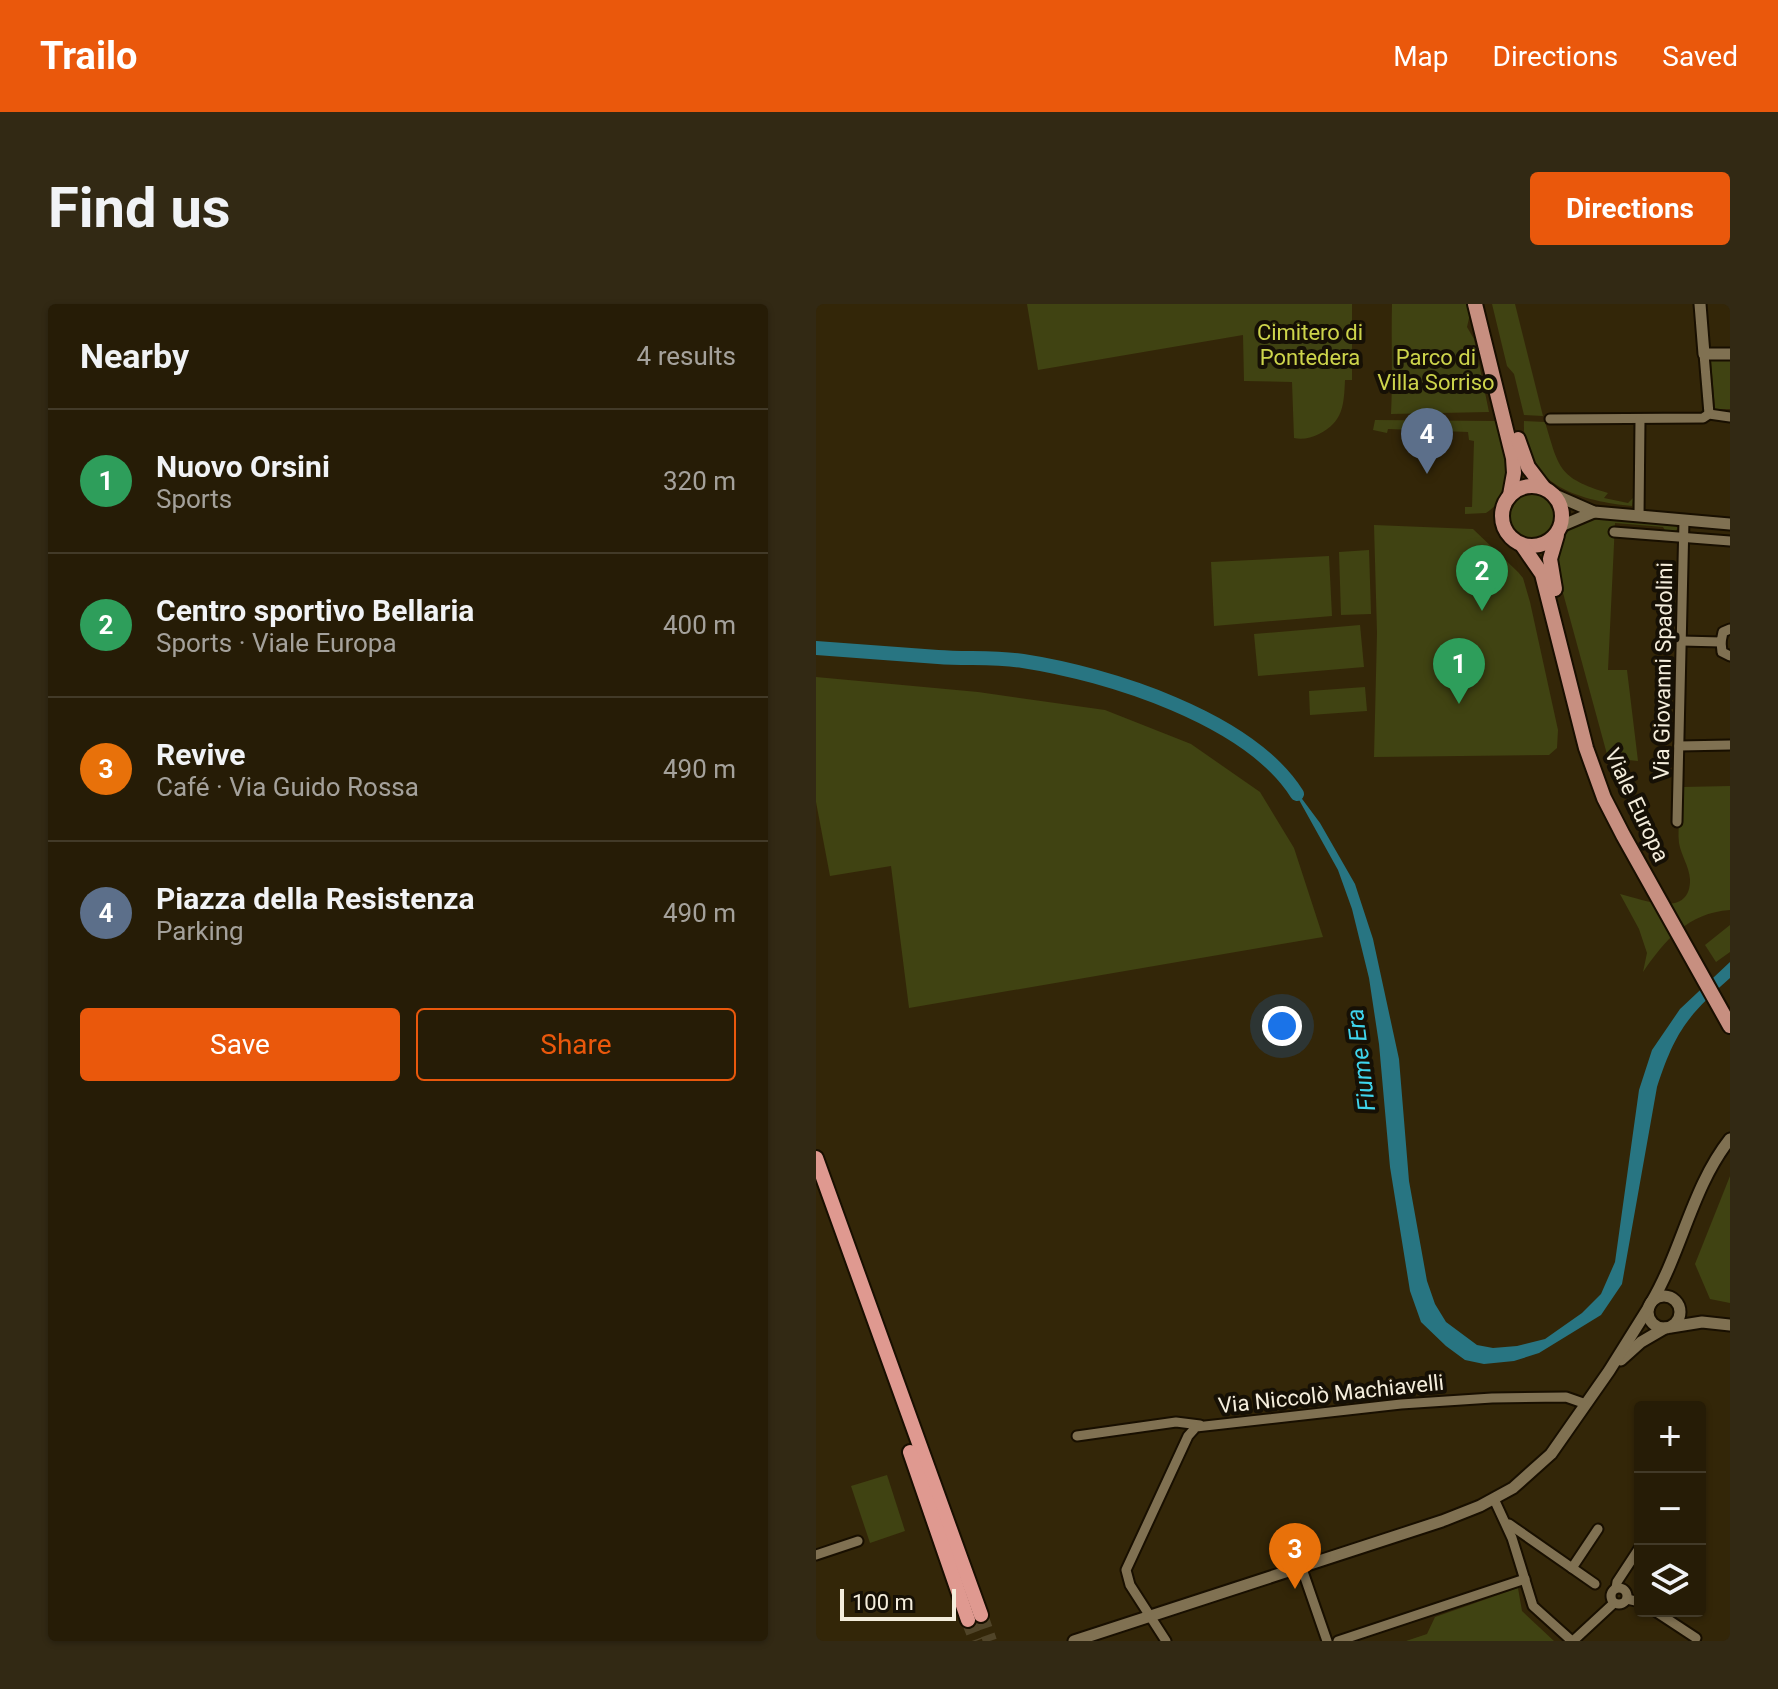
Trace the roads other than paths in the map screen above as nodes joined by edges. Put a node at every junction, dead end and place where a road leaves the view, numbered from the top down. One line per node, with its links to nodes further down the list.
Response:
1 (1475, 304): 11 (main road, Viale Europa)
2 (1484, 304): 10 (main road, Viale Europa)
3 (1700, 304): 4 (street)
4 (1704, 354): 5 (street); 6 (street)
5 (1730, 354)
6 (1709, 414): 7 (street); 9 (street)
7 (1730, 417)
8 (1550, 419): 9 (street)
9 (1640, 420): 13 (street)
10 (1548, 491): 11 (main road); 12 (street); 16 (main road, Viale Europa)
11 (1510, 495): 20 (main road, Viale Europa)
12 (1594, 512): 13 (street); 16 (street)
13 (1639, 516): 14 (street)
14 (1684, 520): 15 (street); 18 (street, Via Giovanni Spadolini)
15 (1730, 524)
16 (1559, 530): 20 (main road); 28 (main road, Viale Europa)
17 (1614, 532): 18 (street)
18 (1684, 537): 19 (street); 22 (street, Via Giovanni Spadolini)
19 (1730, 541)
20 (1522, 545): 28 (main road, Viale Europa)
21 (1730, 629): 23 (street)
22 (1682, 641): 23 (street); 26 (street, Via Giovanni Spadolini)
23 (1721, 642): 24 (street)
24 (1730, 656)
25 (1730, 745): 26 (street)
26 (1679, 746): 27 (street, Via Giovanni Spadolini)
27 (1677, 822)
28 (1652, 878): 29 (main road, Viale Europa); 30 (main road, Viale Europa)
29 (1730, 1007)
30 (1730, 1026)
31 (1730, 1139): 34 (street)
32 (816, 1158): 33 (highway)
33 (816, 1184)
34 (1669, 1270): 35 (street); 36 (street)
35 (1676, 1303): 36 (street); 37 (street); 39 (street)
36 (1650, 1305): 39 (street); 40 (street)
37 (1702, 1322): 38 (street); 39 (street)
38 (1730, 1325)
39 (1668, 1327): 40 (street)
40 (1609, 1371): 41 (street)
41 (1583, 1409): 42 (street, Via Niccolò Machiavelli); 44 (street)
42 (1200, 1425): 43 (street); 58 (street, Via Niccolò Machiavelli)
43 (1077, 1436)
44 (1494, 1499): 45 (street); 50 (street)
45 (1507, 1523): 51 (street); 52 (street)
46 (1598, 1529): 51 (street)
47 (858, 1541): 48 (street)
48 (816, 1555)
49 (1634, 1556): 54 (street)
50 (1301, 1566): 58 (street); 64 (street)
51 (1572, 1568): 53 (street)
52 (1525, 1579): 61 (street); 66 (street)
53 (1595, 1584)
54 (1616, 1588): 55 (street); 57 (street)
55 (1627, 1599): 56 (street); 57 (street)
56 (1634, 1601)
57 (1614, 1603): 66 (street)
58 (1151, 1616): 62 (street); 63 (street, Via Niccolò Machiavelli)
59 (1667, 1617): 60 (street)
60 (1696, 1638)
61 (1351, 1639): 65 (street)
62 (1074, 1641)
63 (1166, 1641)
64 (1327, 1641)
65 (1338, 1641)
66 (1572, 1641)

